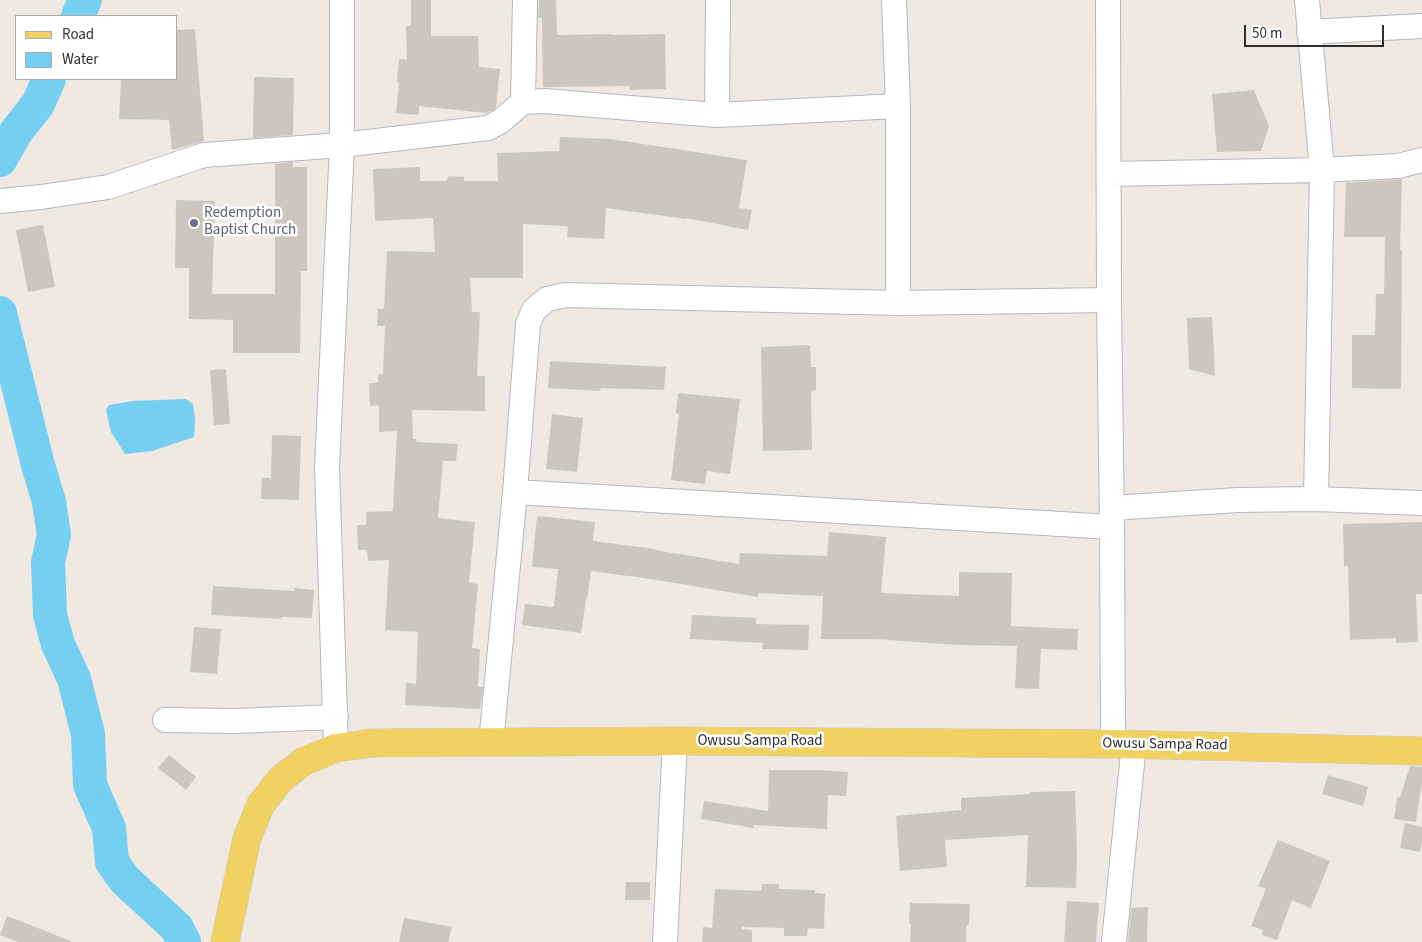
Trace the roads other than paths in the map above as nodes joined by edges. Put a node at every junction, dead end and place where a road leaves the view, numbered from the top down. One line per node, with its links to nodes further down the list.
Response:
1 (342, 0): 12 (street)
2 (525, 0): 9 (street)
3 (718, 0): 11 (street)
4 (894, 0): 10 (street)
5 (1108, 0): 15 (street)
6 (1307, 0): 8 (street)
7 (1422, 26): 8 (street)
8 (1310, 32): 14 (street)
9 (523, 102): 11 (street); 12 (street)
10 (898, 106): 11 (street); 18 (street)
11 (717, 116)
12 (342, 145): 16 (street); 23 (street)
13 (1422, 160): 14 (street)
14 (1322, 170): 15 (street); 20 (street)
15 (1109, 174): 17 (street)
16 (0, 201)
17 (1109, 300): 18 (street); 22 (street)
18 (898, 303): 19 (street)
19 (516, 492): 22 (street); 26 (street)
20 (1316, 499): 21 (street); 22 (street)
21 (1422, 503)
22 (1112, 517): 27 (street)
23 (336, 717): 24 (street); 28 (street)
24 (165, 720)
25 (675, 741): 26 (main road, Owusu Sampa Road); 27 (main road, Owusu Sampa Road); 31 (street)
26 (491, 743): 28 (main road, Owusu Sampa Road)
27 (1123, 744): 29 (main road, Owusu Sampa Road); 32 (street)
28 (336, 748): 30 (main road, Owusu Sampa Road)
29 (1422, 751)
30 (225, 942)
31 (665, 942)
32 (1114, 942)

